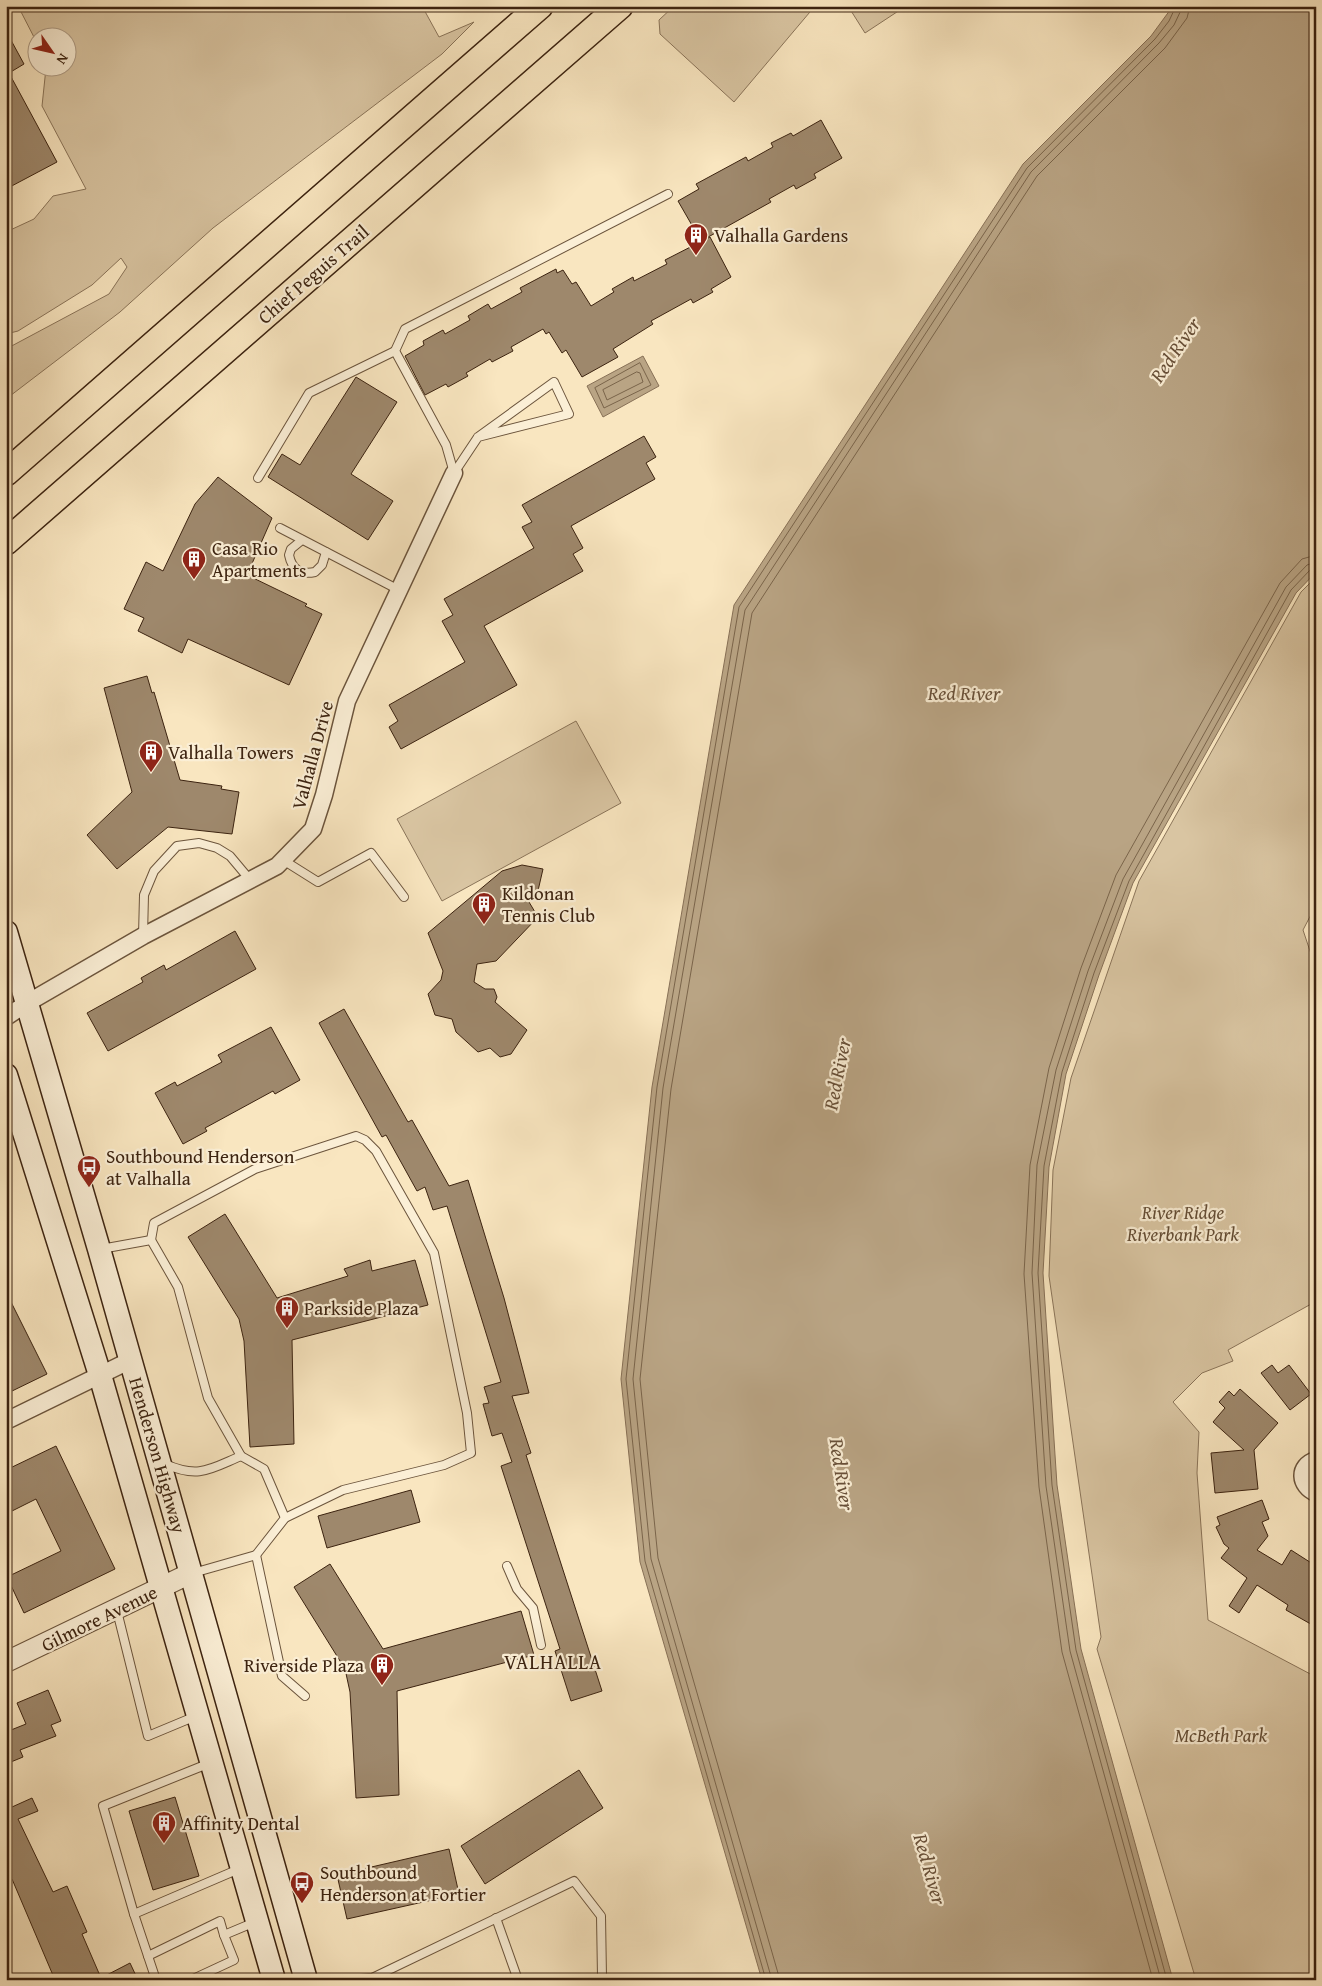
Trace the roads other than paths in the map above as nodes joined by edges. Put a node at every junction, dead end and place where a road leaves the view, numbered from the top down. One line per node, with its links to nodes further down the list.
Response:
1 (540, 6): 5 (main road)
2 (620, 6): 11 (main road, Chief Peguis Trail)
3 (668, 194): 4 (lane)
4 (395, 351): 9 (lane); 10 (lane)
5 (52, 432): 7 (main road); 8 (main road)
6 (478, 437): 6 (lane); 9 (lane)
7 (6, 455)
8 (6, 473)
9 (454, 473): 17 (street, Valhalla Drive)
10 (258, 478)
11 (34, 518): 14 (main road, Chief Peguis Trail); 16 (main road)
12 (280, 528): 13 (lane)
13 (302, 540): 15 (lane); 15 (lane)
14 (6, 542)
15 (326, 552): 17 (lane)
16 (6, 562)
17 (398, 590): 18 (street, Valhalla Drive)
18 (283, 860): 19 (street, Valhalla Drive); 20 (lane)
19 (251, 881): 22 (street, Valhalla Drive); 22 (lane)
20 (404, 898)
21 (6, 932): 23 (main road, Henderson Highway)
22 (142, 936): 23 (street, Valhalla Drive)
23 (28, 1002): 24 (street, Valhalla Drive); 27 (main road, Henderson Highway)
24 (6, 1017)
25 (6, 1075): 29 (main road, Henderson Highway)
26 (151, 1240): 27 (lane); 31 (lane); 35 (lane)
27 (99, 1249): 28 (main road, Henderson Highway)
28 (131, 1360): 29 (street); 33 (main road, Henderson Highway)
29 (100, 1375): 30 (street); 39 (main road, Henderson Highway)
30 (6, 1421)
31 (241, 1456): 33 (lane); 35 (lane)
32 (1316, 1460): 34 (street)
33 (160, 1462): 38 (main road, Henderson Highway)
34 (1316, 1493)
35 (285, 1518): 36 (lane)
36 (256, 1555): 38 (lane); 43 (lane)
37 (507, 1566): 41 (lane)
38 (191, 1573): 39 (street, Gilmore Avenue); 56 (main road, Henderson Highway)
39 (162, 1587): 40 (street, Gilmore Avenue); 44 (main road, Henderson Highway)
40 (117, 1609): 42 (street, Gilmore Avenue); 44 (lane)
41 (541, 1645)
42 (6, 1662)
43 (306, 1696)
44 (198, 1715): 45 (main road, Henderson Highway)
45 (212, 1763): 46 (main road, Henderson Highway); 47 (lane)
46 (242, 1868): 47 (lane); 49 (main road, Henderson Highway)
47 (134, 1914): 51 (lane)
48 (496, 1918): 52 (lane); 58 (lane); 59 (lane)
49 (257, 1921): 50 (lane); 55 (main road, Henderson Highway)
50 (224, 1935): 51 (lane); 54 (lane)
51 (148, 1956): 53 (lane)
52 (372, 1979): 57 (lane)
53 (156, 1980)
54 (191, 1980)
55 (274, 1980)
56 (306, 1980)
57 (347, 1980)
58 (518, 1980)
59 (596, 1980)

